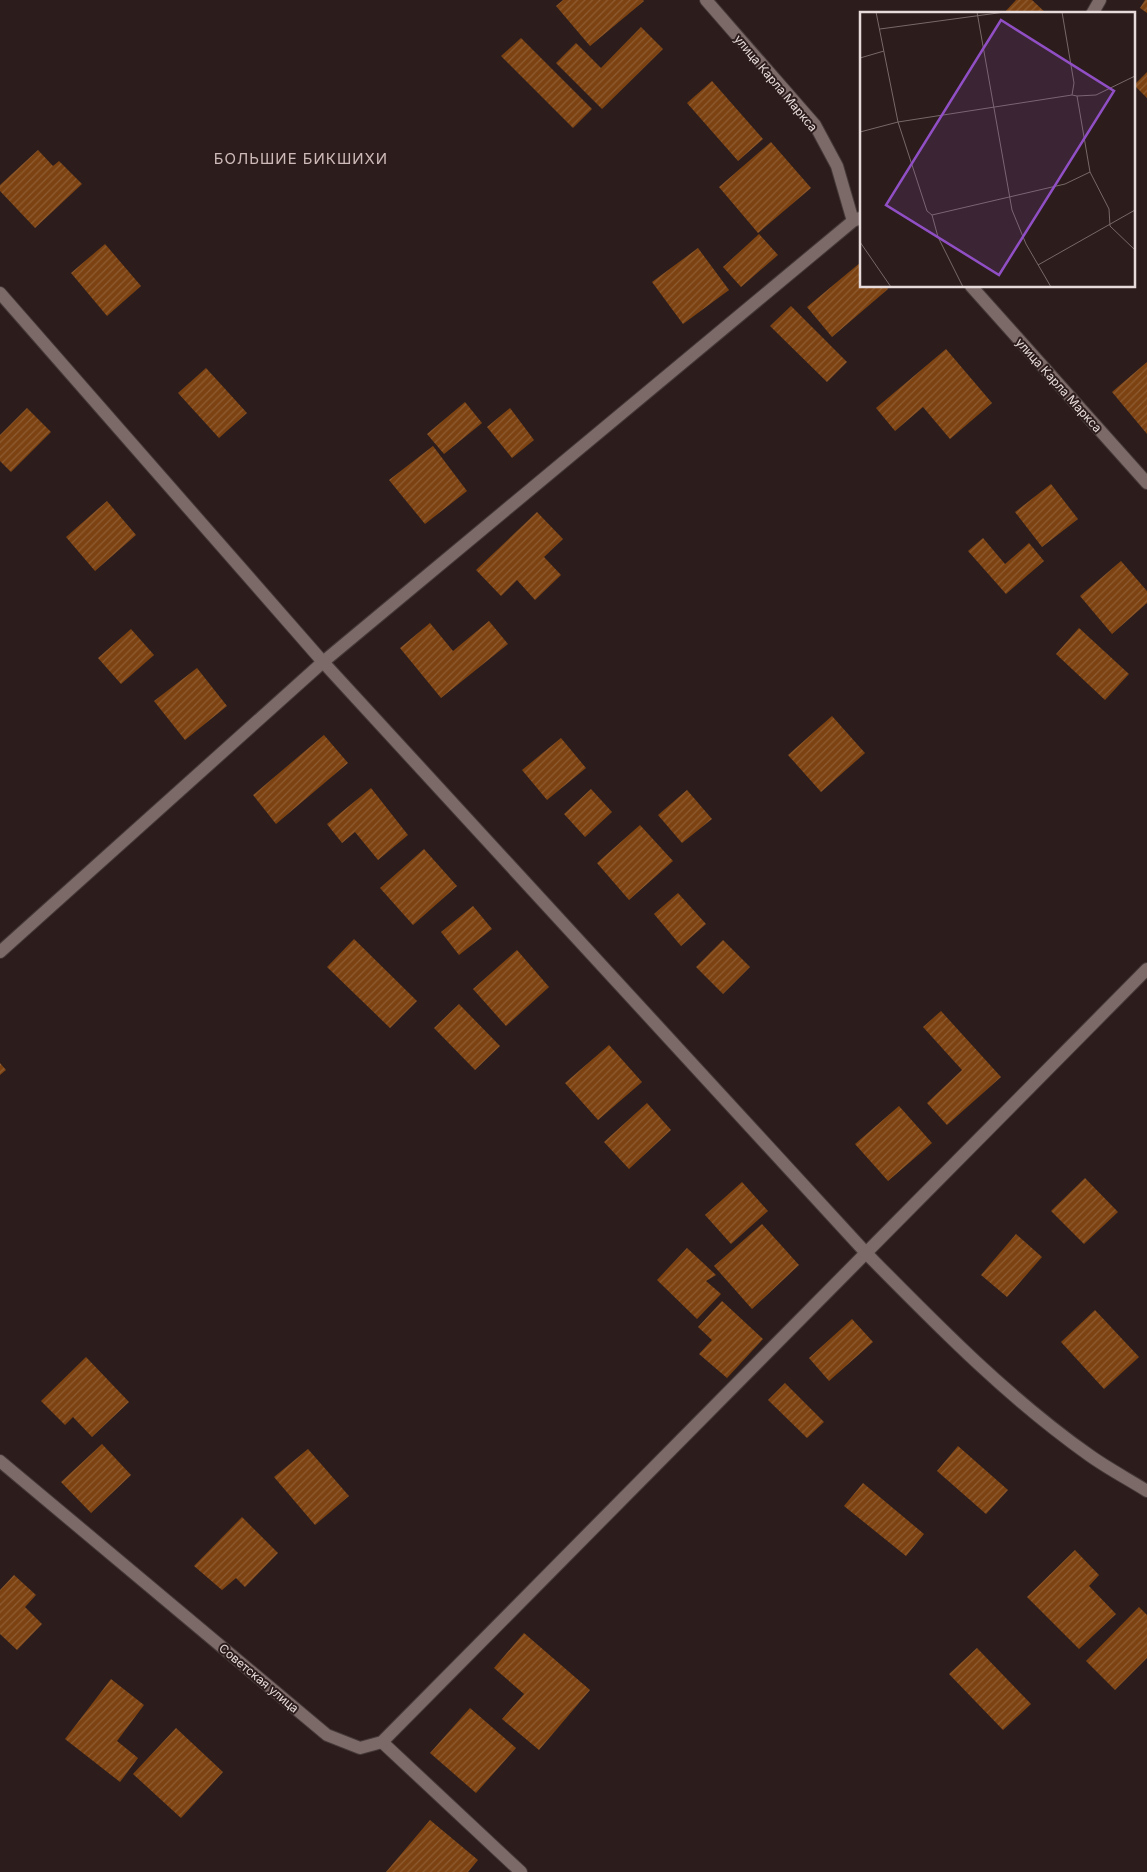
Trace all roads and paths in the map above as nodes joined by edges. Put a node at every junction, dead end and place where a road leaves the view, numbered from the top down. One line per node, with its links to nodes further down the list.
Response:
1 (706, 0): 4 (street, улица Карла Маркса)
2 (1100, 0): 3 (street)
3 (1093, 12)
4 (857, 219): 8 (street)
5 (973, 288): 7 (street, улица Карла Маркса)
6 (0, 293): 8 (street)
7 (1147, 483)
8 (323, 662): 9 (street); 11 (street)
9 (0, 952)
10 (1147, 969): 11 (street)
11 (867, 1254): 13 (street); 14 (street)
12 (0, 1461): 14 (street, Советская улица)
13 (1147, 1491)
14 (382, 1742): 15 (street)
15 (521, 1872)

